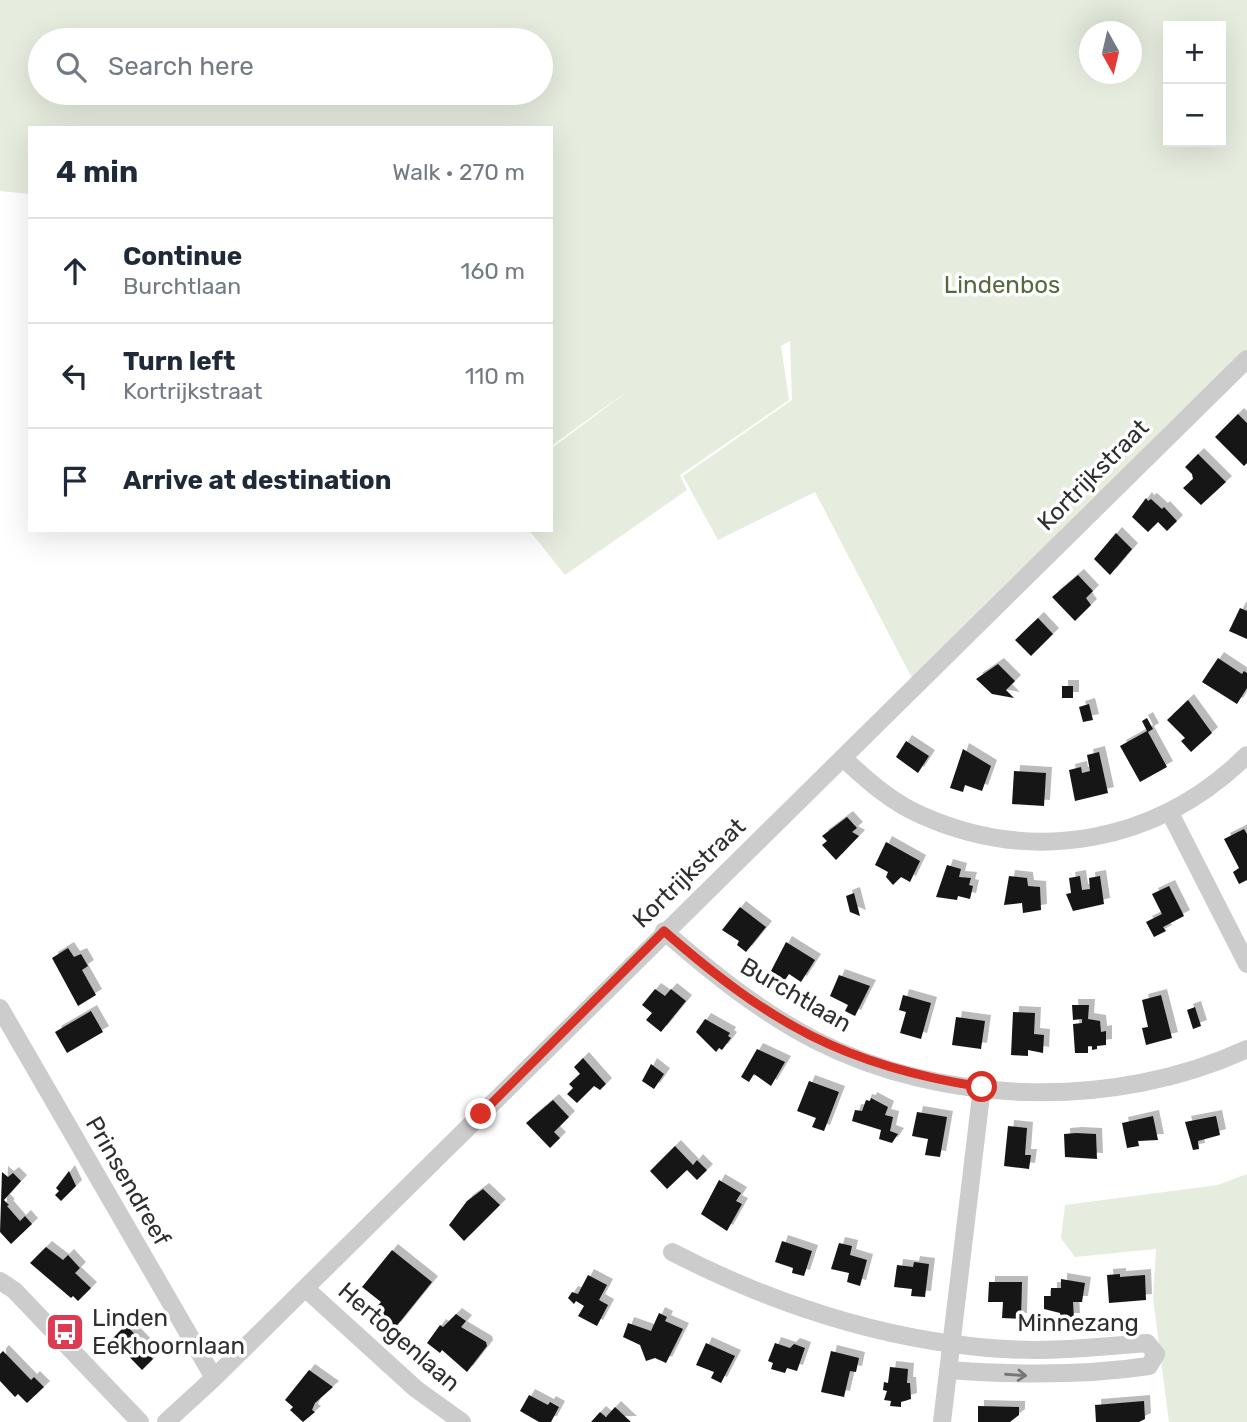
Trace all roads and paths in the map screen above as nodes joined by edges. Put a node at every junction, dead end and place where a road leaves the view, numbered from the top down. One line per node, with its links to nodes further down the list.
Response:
1 (1247, 359): 3 (street, Kortrijkstraat)
2 (1247, 755): 4 (street)
3 (843, 758): 4 (street); 5 (street, Kortrijkstraat)
4 (1170, 813): 6 (street)
5 (664, 931): 9 (street, Burchtlaan); 12 (street, Kortrijkstraat)
6 (1247, 964)
7 (0, 1008): 15 (street, Prinsendreef)
8 (1247, 1049): 9 (street, Burchtlaan)
9 (982, 1087): 13 (street)
10 (672, 1252): 13 (street, Minnezang)
11 (0, 1281): 16 (street)
12 (305, 1288): 15 (street, Kortrijkstraat); 18 (street, Hertogenlaan)
13 (950, 1343): 14 (street); 14 (street, Minnezang, one-way to 13)
14 (948, 1370): 19 (street)
15 (214, 1378): 17 (street, Kortrijkstraat)
16 (140, 1422)
17 (166, 1422)
18 (463, 1422)
19 (942, 1422)

